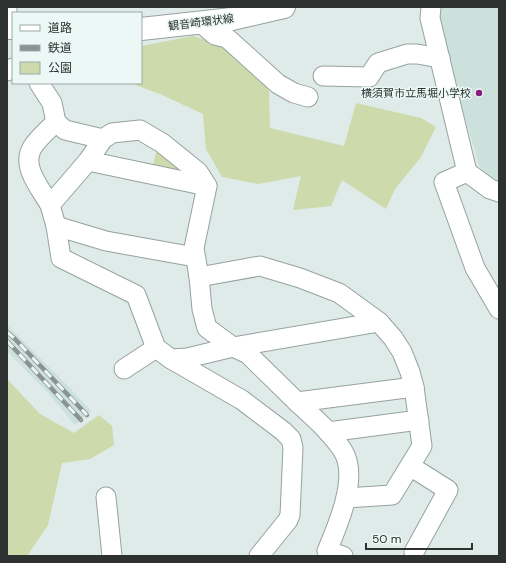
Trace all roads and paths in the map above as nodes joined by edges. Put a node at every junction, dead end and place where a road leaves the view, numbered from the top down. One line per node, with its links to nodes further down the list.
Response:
1 (7, 7): 5 (street)
2 (284, 7): 4 (main road, 観音崎環状線)
3 (431, 7): 8 (street)
4 (232, 13): 6 (main road, 観音崎環状線)
5 (7, 21)
6 (201, 23): 7 (main road, 観音崎環状線); 11 (street)
7 (142, 30)
8 (440, 58): 9 (street); 15 (street)
9 (323, 76)
10 (40, 84): 12 (street)
11 (308, 97)
12 (56, 122): 13 (street); 18 (street)
13 (103, 139): 14 (street); 16 (street)
14 (88, 161): 16 (street); 18 (street)
15 (467, 172): 17 (street); 22 (street)
16 (207, 186): 20 (street)
17 (499, 192)
18 (50, 204): 19 (street)
19 (56, 226): 20 (street); 25 (street)
20 (195, 257): 21 (street)
21 (199, 277): 23 (street); 24 (street)
22 (499, 309)
23 (379, 322): 24 (street); 27 (street)
24 (234, 347): 25 (street); 28 (street)
25 (163, 354): 26 (street); 36 (street)
26 (124, 369)
27 (414, 387): 28 (street); 29 (street)
28 (297, 402): 30 (street)
29 (419, 420): 30 (street); 31 (street)
30 (328, 432): 33 (street)
31 (410, 466): 33 (street); 34 (street)
32 (106, 497): 35 (street)
33 (346, 498): 37 (street)
34 (414, 552)
35 (112, 556)
36 (258, 556)
37 (343, 556)

